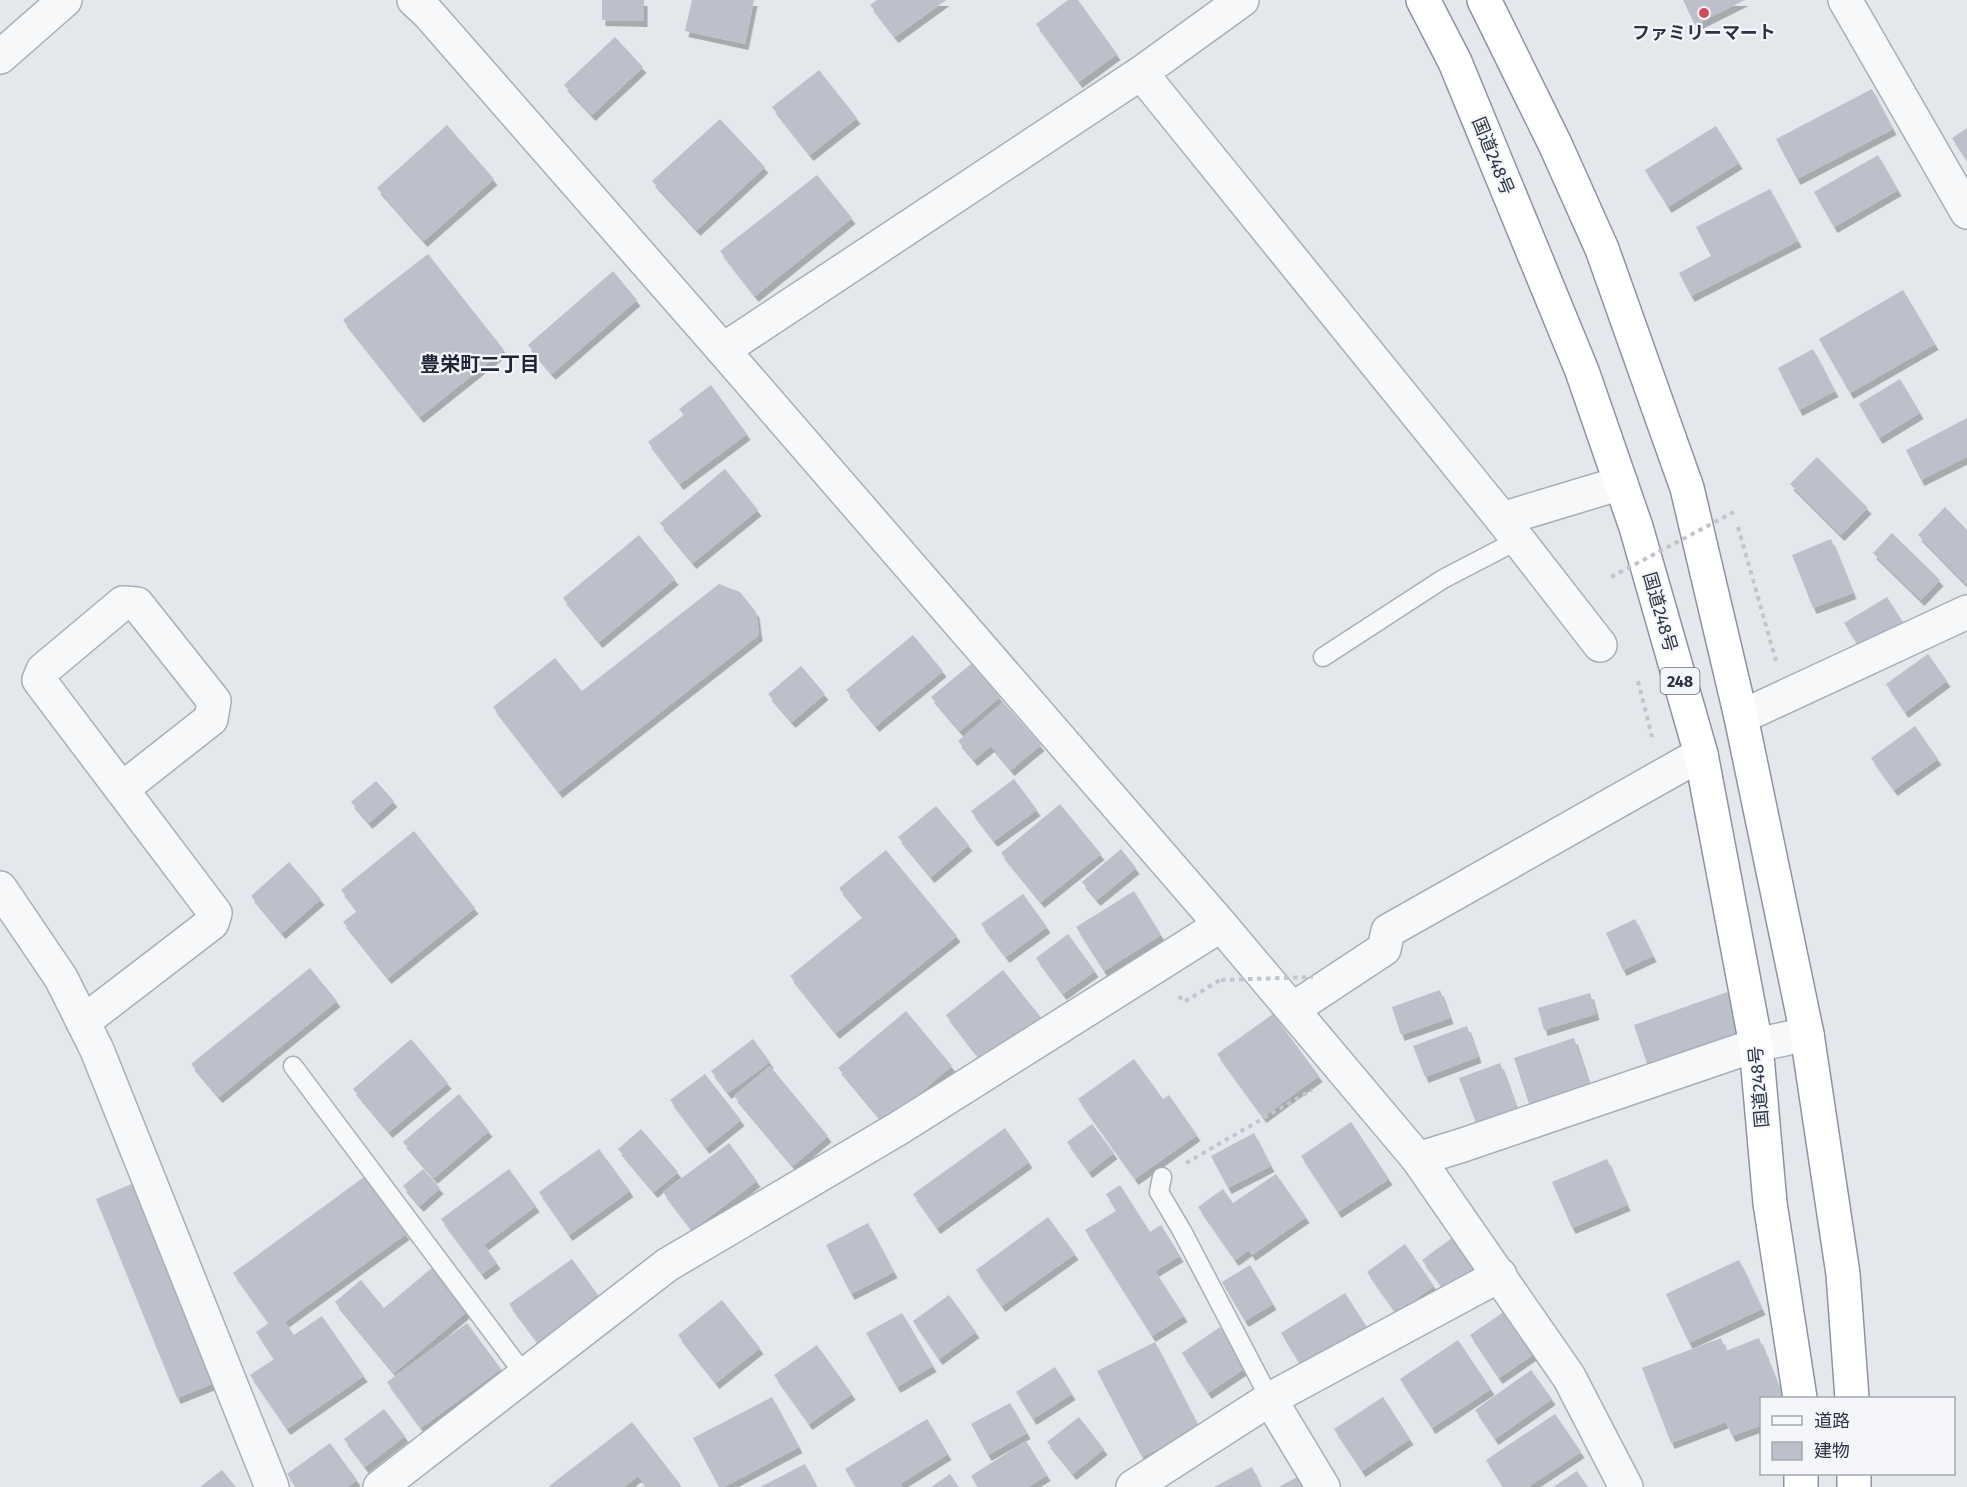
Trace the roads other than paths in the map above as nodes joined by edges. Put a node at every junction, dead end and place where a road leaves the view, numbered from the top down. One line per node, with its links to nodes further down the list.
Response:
1 (64, 0): 7 (street)
2 (414, 0): 10 (street)
3 (1242, 0): 8 (street)
4 (1424, 0): 11 (highway, 国道248号 / 248)
5 (1484, 0): 16 (highway)
6 (1845, 0): 9 (street)
7 (0, 57)
8 (1141, 73): 10 (street); 12 (street)
9 (1967, 212)
10 (723, 350): 20 (street)
11 (1621, 483): 12 (street); 17 (highway, 国道248号 / 248)
12 (1510, 529): 14 (street); 15 (lane)
13 (1967, 612): 16 (street)
14 (1600, 645)
15 (1323, 657)
16 (1741, 717): 23 (highway)
17 (1701, 754): 21 (street); 24 (highway, 国道248号 / 248)
18 (122, 789): 18 (street); 22 (street)
19 (0, 888): 22 (street)
20 (1221, 925): 21 (street); 29 (street)
21 (1293, 1009): 26 (street)
22 (83, 1022): 33 (street)
23 (1807, 1034): 24 (street); 31 (highway)
24 (1756, 1045): 26 (street); 30 (highway, 国道248号 / 248)
25 (293, 1066): 29 (lane)
26 (1418, 1159): 28 (street)
27 (1162, 1177): 32 (lane)
28 (1500, 1275): 32 (street); 37 (street)
29 (524, 1374): 34 (street)
30 (1800, 1397)
31 (1852, 1397)
32 (1270, 1398): 35 (street); 36 (street)
33 (272, 1487)
34 (380, 1487)
35 (1133, 1487)
36 (1323, 1487)
37 (1626, 1487)

